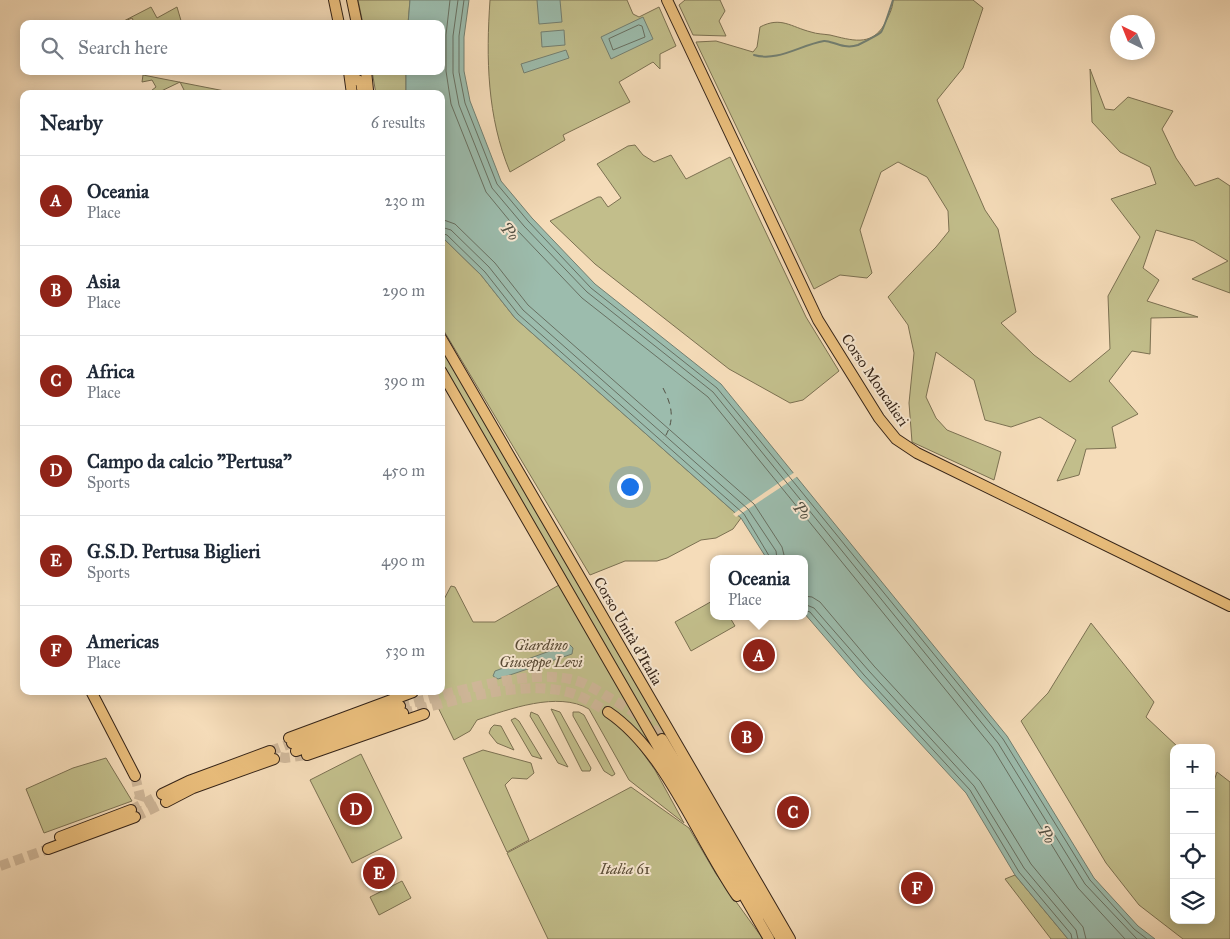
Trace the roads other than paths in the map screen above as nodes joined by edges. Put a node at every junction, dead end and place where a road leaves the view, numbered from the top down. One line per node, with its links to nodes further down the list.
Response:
1 (334, 0): 4 (main road)
2 (352, 0): 5 (main road)
3 (667, 0): 14 (main road, Corso Moncalieri)
4 (338, 20)
5 (356, 20)
6 (349, 75): 9 (main road)
7 (350, 75): 10 (main road)
8 (367, 75): 11 (main road)
9 (351, 90)
10 (362, 90)
11 (368, 90)
12 (445, 345): 29 (main road, Corso Unità d'Italia)
13 (445, 378): 27 (main road, Corso Unità d'Italia)
14 (1230, 606)
15 (93, 695): 23 (main road)
16 (406, 695): 17 (main road)
17 (402, 709)
18 (608, 712): 27 (main road, Corso Unità d'Italia)
19 (424, 714): 22 (main road)
20 (662, 739): 28 (main road)
21 (272, 755): 24 (main road)
22 (307, 755)
23 (135, 776)
24 (164, 798)
25 (133, 814): 26 (main road)
26 (46, 846)
27 (768, 939)
28 (781, 939)
29 (790, 939)

